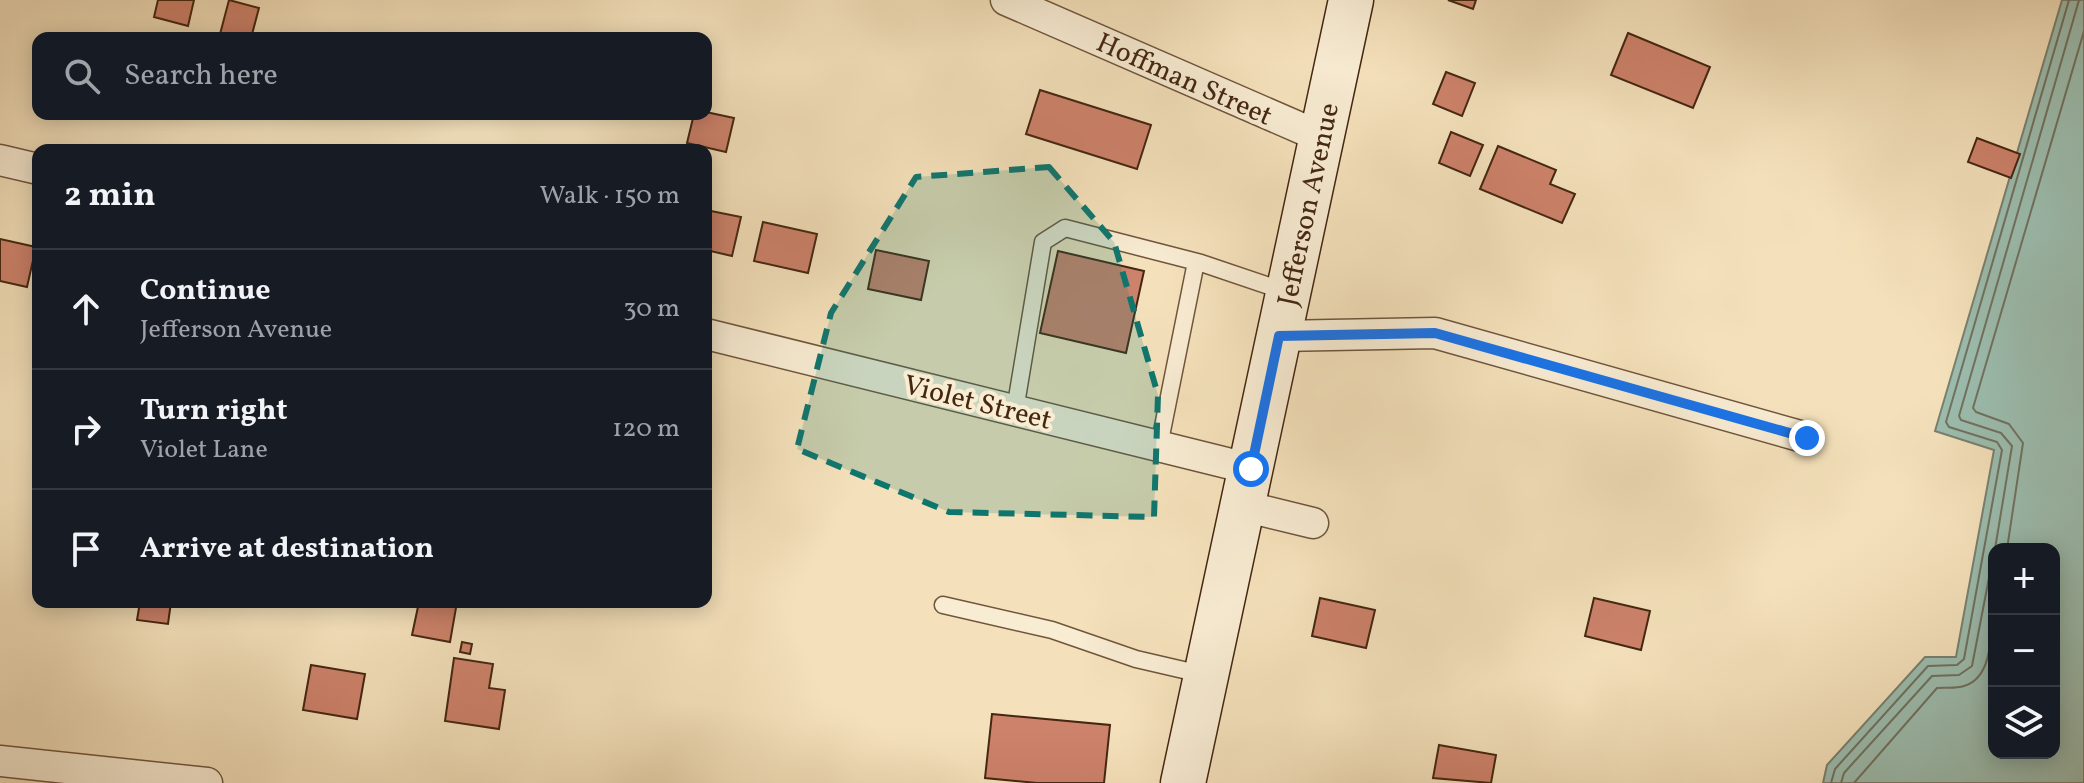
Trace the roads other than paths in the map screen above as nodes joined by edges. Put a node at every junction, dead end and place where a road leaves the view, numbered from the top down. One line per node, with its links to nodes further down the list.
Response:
1 (1006, 0): 3 (street, Hoffman Street)
2 (1351, 0): 3 (main road, Jefferson Avenue)
3 (1321, 137): 7 (main road, Jefferson Avenue)
4 (0, 160): 5 (street)
5 (32, 168)
6 (1196, 262): 7 (lane); 10 (lane); 12 (lane)
7 (1288, 292): 9 (main road, Jefferson Avenue)
8 (712, 335): 10 (street, Violet Street)
9 (1279, 336): 11 (street); 13 (main road, Jefferson Avenue)
10 (1015, 410): 12 (street, Violet Street)
11 (1807, 438)
12 (1159, 446): 13 (street, Violet Street)
13 (1247, 487): 14 (street, Violet Street); 16 (main road, Jefferson Avenue)
14 (1313, 523)
15 (943, 605): 16 (lane)
16 (1206, 675): 19 (main road, Jefferson Avenue)
17 (0, 761): 18 (street)
18 (207, 783)
19 (1183, 783)

